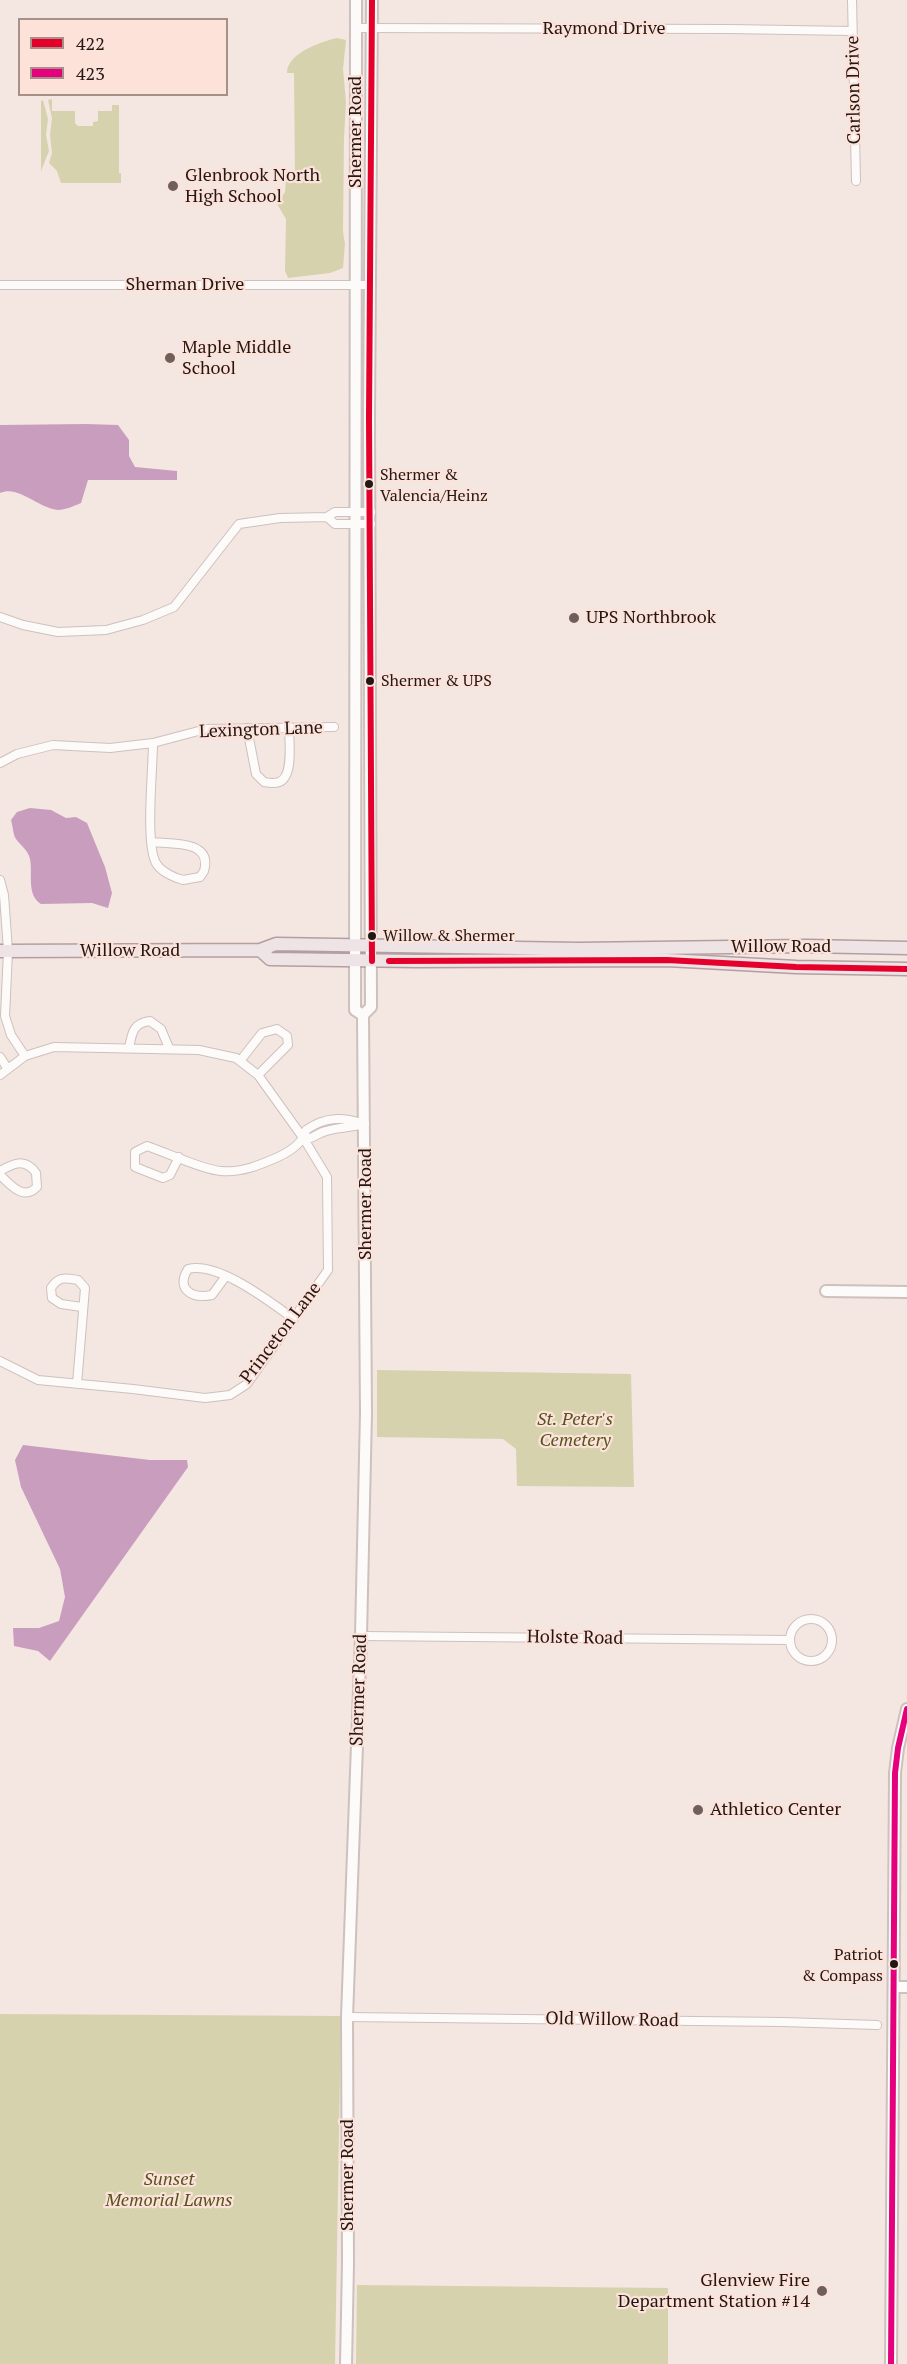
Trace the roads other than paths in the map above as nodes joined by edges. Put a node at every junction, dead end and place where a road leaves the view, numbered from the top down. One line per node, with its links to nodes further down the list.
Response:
1 (356, 0): 4 (main road, Shermer Road)
2 (372, 0): 5 (main road, Shermer Road)
3 (852, 0): 6 (street, Carlson Drive)
4 (356, 28): 5 (street, Raymond Drive); 9 (main road, Shermer Road)
5 (371, 29): 6 (street, Raymond Drive); 10 (main road, Shermer Road)
6 (852, 31): 7 (street, Carlson Drive)
7 (856, 181)
8 (0, 285): 9 (street, Sherman Drive)
9 (356, 285): 10 (street, Sherman Drive); 11 (main road, Shermer Road)
10 (370, 285): 12 (main road, Shermer Road)
11 (356, 512): 12 (street); 13 (street); 14 (main road, Shermer Road)
12 (371, 512): 15 (main road, Shermer Road)
13 (327, 517): 14 (street); 16 (street)
14 (356, 524): 15 (street); 24 (main road, Shermer Road)
15 (371, 524): 25 (main road, Shermer Road)
16 (0, 617)
17 (289, 727): 18 (street, Lexington Lane); 19 (street, Lexington Lane); 19 (street)
18 (334, 727)
19 (247, 728): 20 (street, Lexington Lane)
20 (153, 743): 21 (street, Lexington Lane); 22 (street)
21 (0, 763)
22 (152, 842): 22 (street)
23 (1, 885): 28 (street)
24 (355, 945): 25 (main road, Willow Road); 27 (main road, Willow Road); 29 (main road, Shermer Road)
25 (372, 945): 26 (main road, Willow Road); 30 (main road, Shermer Road)
26 (907, 946)
27 (260, 950): 28 (main road, Willow Road); 29 (main road, Willow Road)
28 (4, 951): 37 (street)
29 (355, 960): 30 (main road, Willow Road); 34 (main road, Shermer Road)
30 (372, 961): 31 (main road, Willow Road); 34 (main road, Shermer Road)
31 (796, 967): 32 (main road, Willow Road); 33 (main road)
32 (907, 969)
33 (907, 975)
34 (363, 1015): 43 (main road, Shermer Road)
35 (129, 1048): 36 (street, Princeton Lane); 36 (street); 37 (street, Princeton Lane)
36 (169, 1048): 39 (street, Princeton Lane)
37 (25, 1056): 40 (street, Princeton Lane)
38 (0, 1057): 40 (street)
39 (240, 1061): 41 (street, Princeton Lane); 41 (street)
40 (8, 1069): 42 (street, Princeton Lane)
41 (258, 1075): 44 (street, Princeton Lane)
42 (0, 1076)
43 (365, 1124): 44 (street); 54 (main road, Shermer Road)
44 (304, 1139): 45 (street); 51 (street, Princeton Lane)
45 (179, 1157): 45 (street)
46 (0, 1173): 46 (street)
47 (226, 1276): 47 (street); 51 (street)
48 (826, 1291): 49 (main road)
49 (907, 1292)
50 (82, 1307): 50 (street); 53 (street)
51 (294, 1319): 53 (street, Princeton Lane)
52 (0, 1361): 53 (street, Princeton Lane)
53 (77, 1384)
54 (361, 1636): 55 (street, Holste Road); 59 (main road, Shermer Road)
55 (790, 1640): 55 (street)
56 (907, 1710): 57 (main road)
57 (894, 1987): 58 (main road); 62 (main road)
58 (907, 1987)
59 (347, 2017): 60 (street, Old Willow Road); 61 (main road, Shermer Road)
60 (877, 2025)
61 (346, 2364)
62 (891, 2364)

